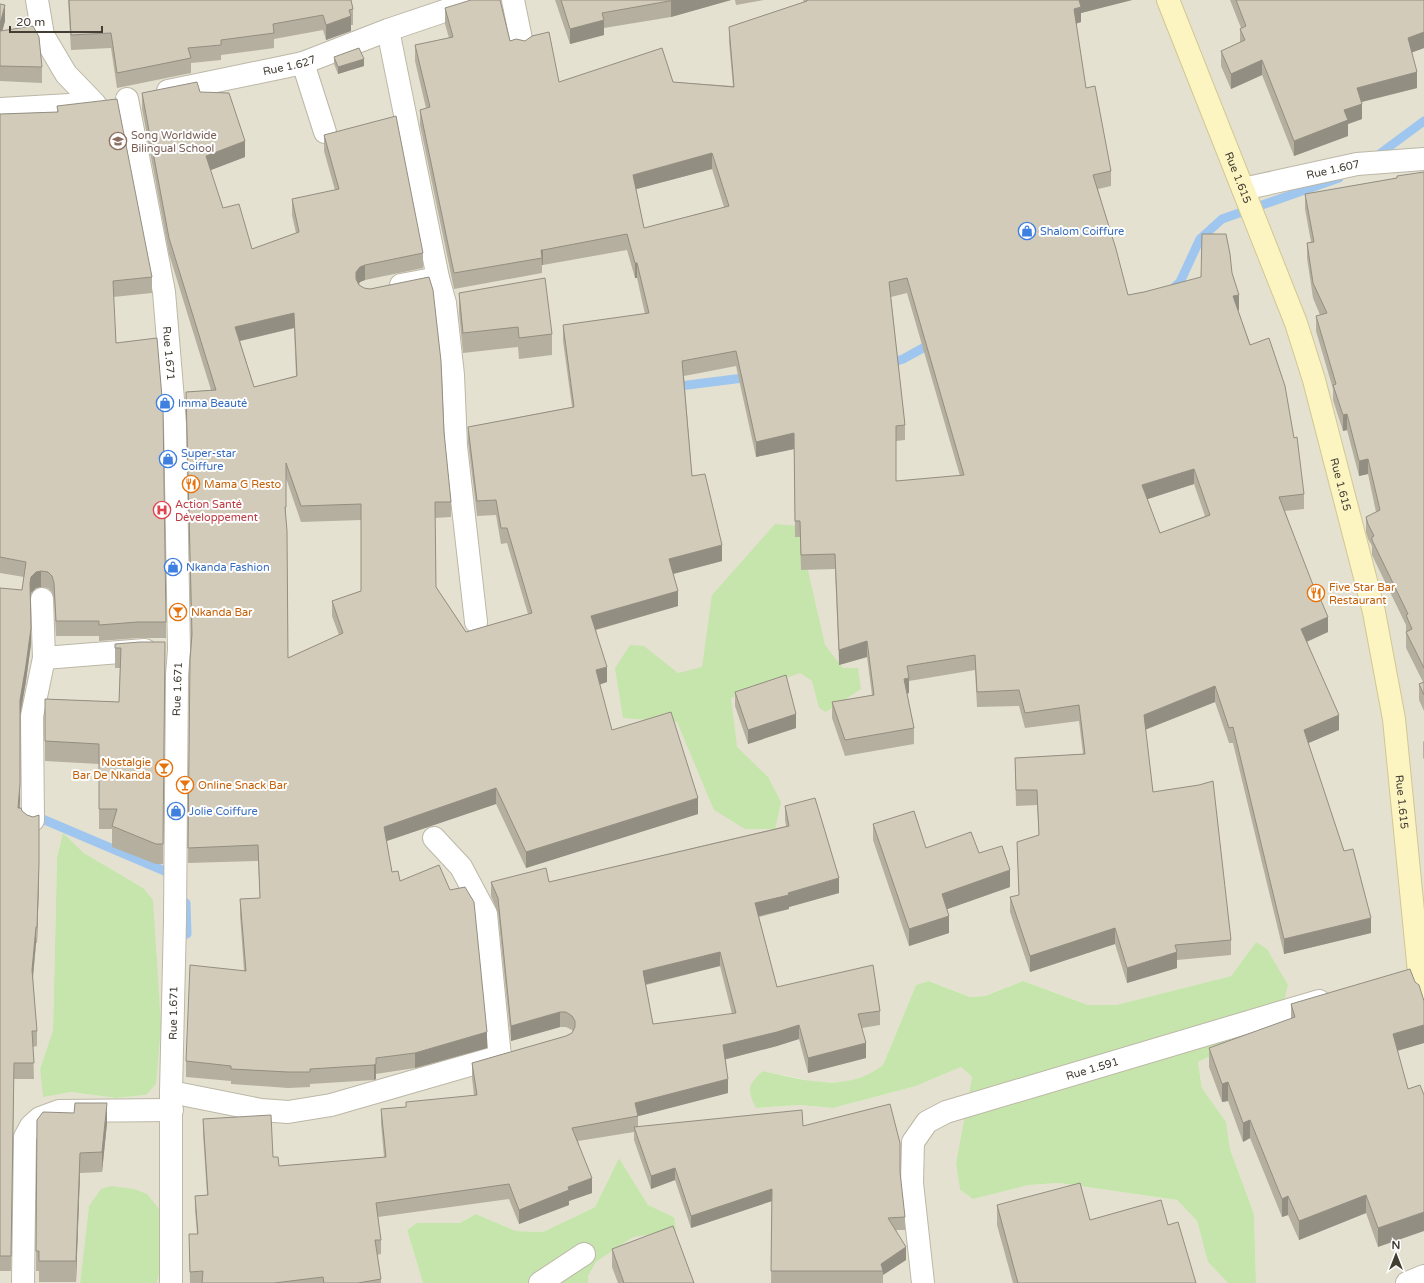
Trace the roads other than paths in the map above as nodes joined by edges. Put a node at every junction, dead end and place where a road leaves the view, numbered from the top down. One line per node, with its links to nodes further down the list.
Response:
1 (37, 0): 9 (street)
2 (477, 0): 5 (street, Rue 1.627)
3 (512, 0): 6 (street)
4 (1168, 0): 13 (street, Rue 1.615)
5 (388, 30): 7 (street, Rue 1.627); 14 (street)
6 (522, 44)
7 (303, 63): 8 (street, Rue 1.627); 11 (street)
8 (140, 97): 9 (street, Rue 1.627); 20 (street, Rue 1.671)
9 (95, 104): 10 (street, Rue 1.627)
10 (0, 109)
11 (325, 132)
12 (1424, 159): 13 (street, Rue 1.607)
13 (1243, 189): 24 (street, Rue 1.615)
14 (438, 278): 15 (street); 17 (street)
15 (384, 289)
16 (466, 299): 17 (street)
17 (445, 303): 19 (street)
18 (42, 599): 21 (street)
19 (476, 622)
20 (179, 650): 21 (street); 28 (street, Rue 1.671)
21 (44, 658): 22 (street)
22 (33, 820)
23 (434, 838): 27 (street)
24 (1418, 975)
25 (1336, 996): 34 (street, Rue 1.591)
26 (521, 1051): 27 (street)
27 (500, 1057): 28 (street)
28 (172, 1101): 31 (street); 32 (street, Rue 1.671)
29 (584, 1254): 33 (street)
30 (1424, 1276): 35 (street)
31 (23, 1283)
32 (171, 1283)
33 (540, 1283)
34 (923, 1283)
35 (1407, 1283)

